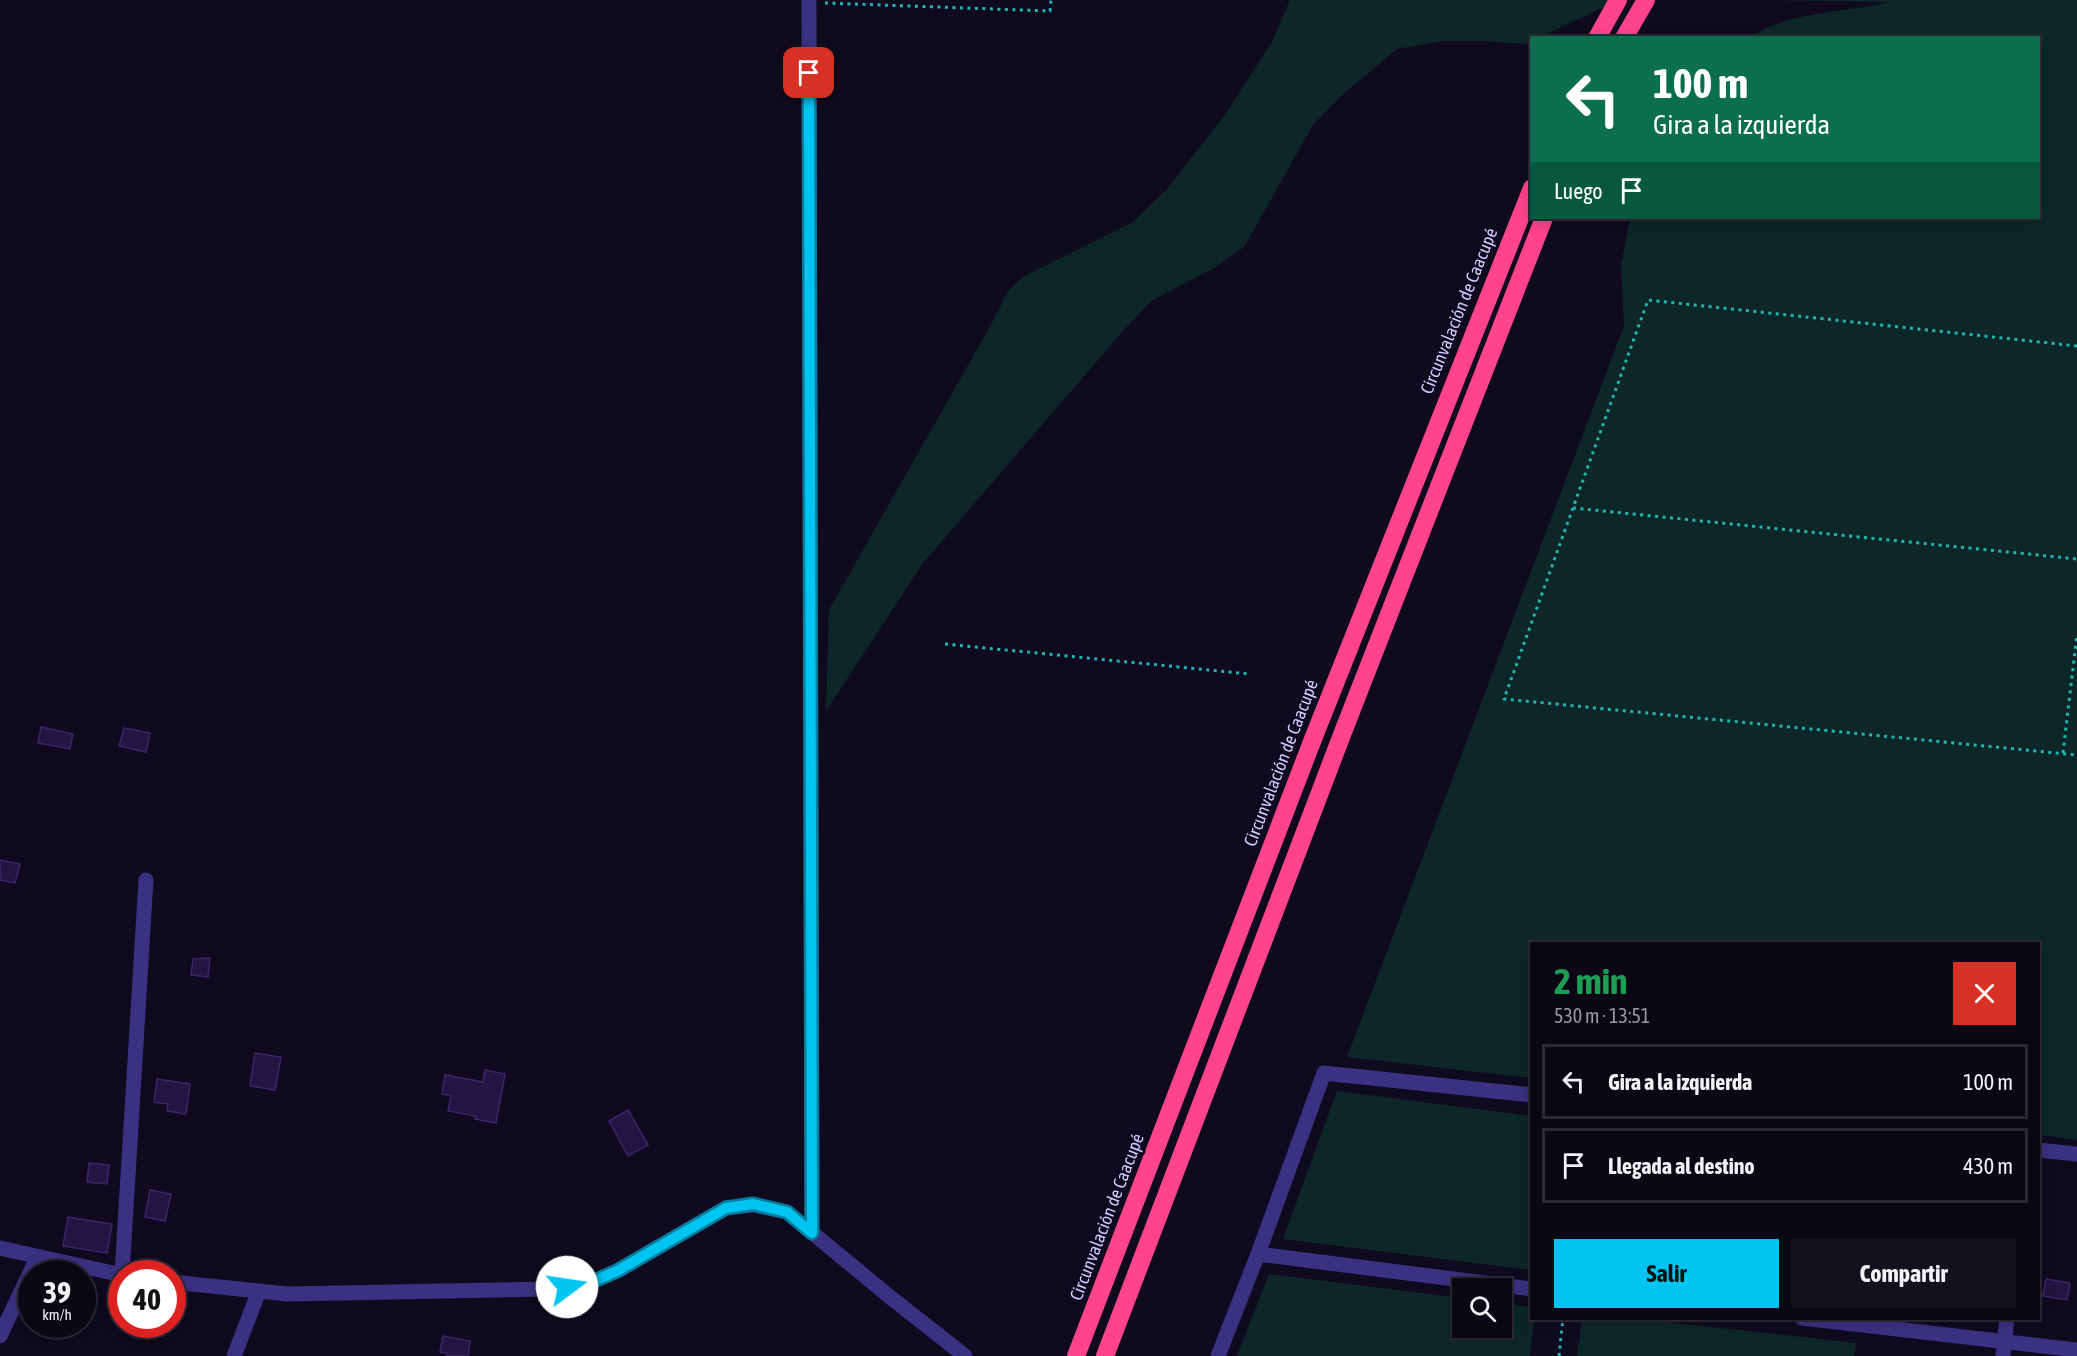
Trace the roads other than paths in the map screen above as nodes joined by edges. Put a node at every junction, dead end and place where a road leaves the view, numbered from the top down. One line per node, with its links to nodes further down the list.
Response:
1 (1618, 0): 4 (highway)
2 (1646, 0): 5 (highway)
3 (809, 1): 12 (street)
4 (1598, 36)
5 (1625, 36)
6 (1530, 193): 28 (highway, Circunvalación de Caacupé)
7 (1544, 219): 29 (highway)
8 (146, 880): 16 (street)
9 (1530, 1095): 14 (street)
10 (2040, 1150): 11 (street)
11 (2077, 1154)
12 (812, 1233): 20 (street); 27 (street)
13 (0, 1248): 15 (street)
14 (1258, 1254): 19 (street); 30 (street)
15 (37, 1258): 17 (street); 23 (street)
16 (123, 1260)
17 (108, 1271)
18 (186, 1283): 20 (street)
19 (1530, 1289)
20 (259, 1291): 26 (street)
21 (1815, 1320): 24 (street)
22 (2007, 1320): 24 (street)
23 (0, 1336)
24 (2004, 1350): 25 (street)
25 (2077, 1350)
26 (234, 1356)
27 (965, 1356)
28 (1076, 1356)
29 (1105, 1356)
30 (1218, 1356)

